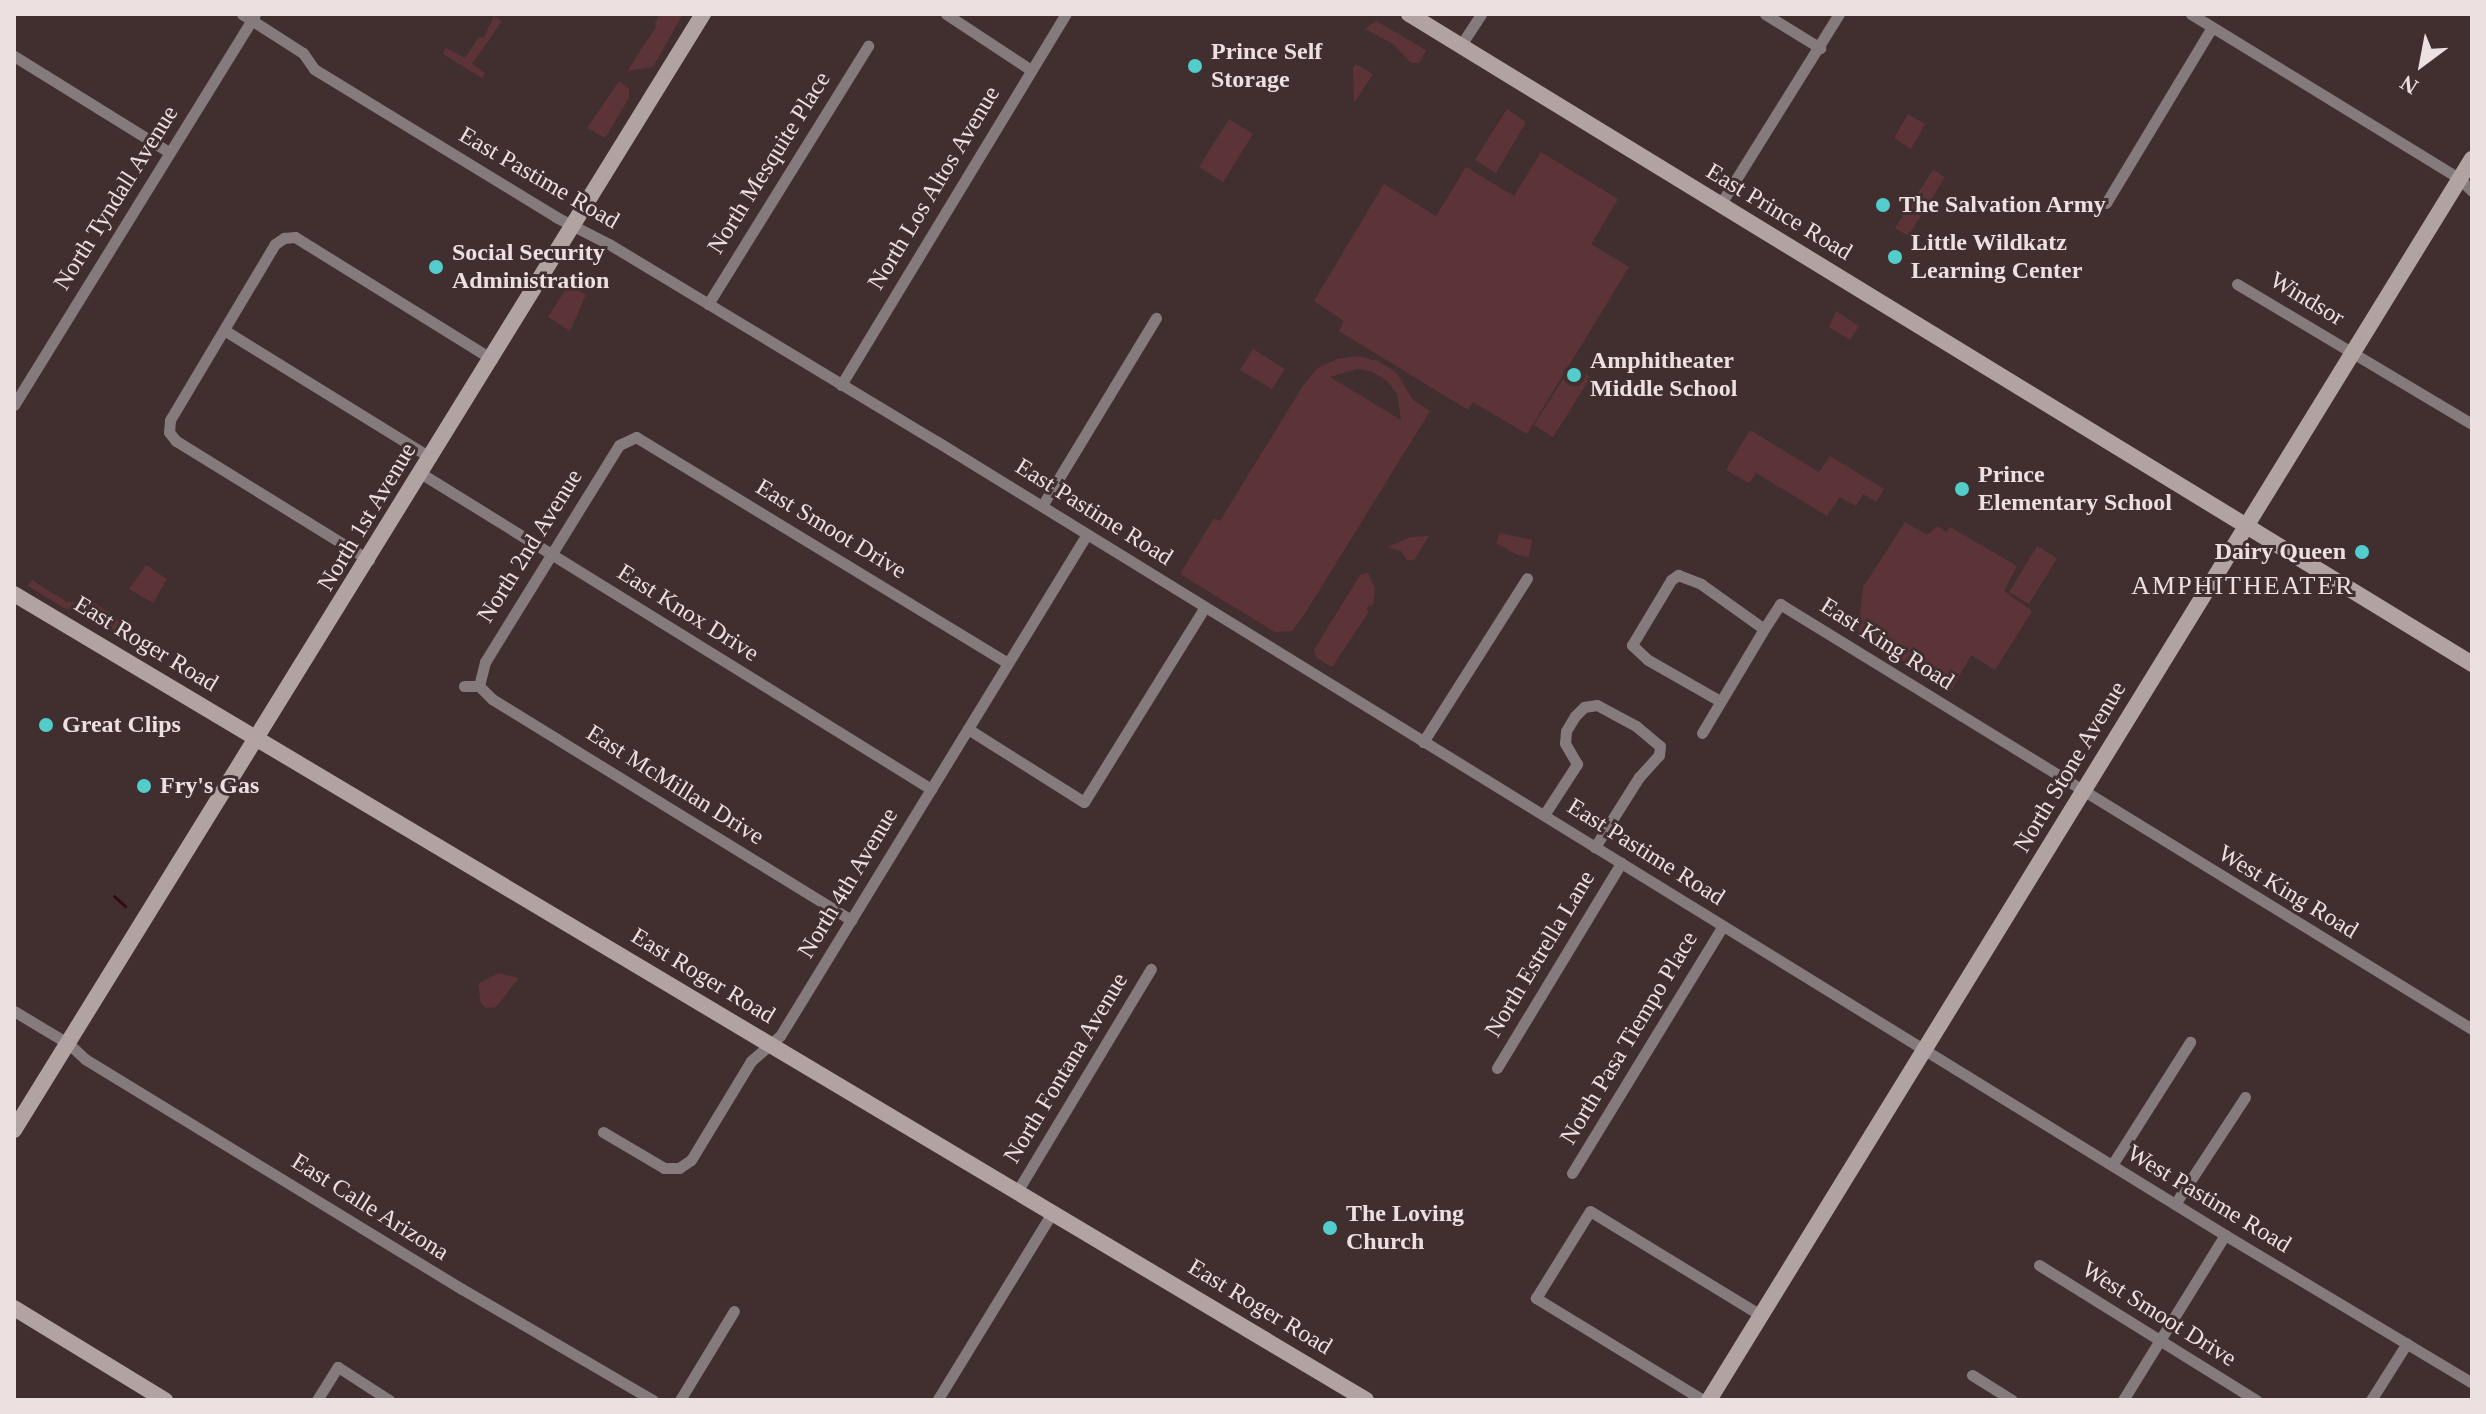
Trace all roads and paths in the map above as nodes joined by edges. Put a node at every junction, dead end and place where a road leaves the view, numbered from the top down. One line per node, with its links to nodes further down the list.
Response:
1 (703, 14): 21 (main road, North 1st Avenue)
2 (946, 14): 15 (street)
3 (1066, 14): 15 (street, North Los Altos Avenue)
4 (1409, 14): 11 (main road, East Prince Road)
5 (1481, 14): 11 (street)
6 (1765, 14): 13 (street)
7 (1839, 14): 13 (street)
8 (2191, 14): 10 (street)
9 (250, 16): 16 (street, North Tyndall Avenue); 21 (street, East Pastime Road)
10 (2212, 27): 18 (street); 19 (street)
11 (1461, 45): 20 (main road, East Prince Road)
12 (868, 46): 23 (street, North Mesquite Place)
13 (1820, 48): 20 (street)
14 (14, 56): 16 (street)
15 (1031, 70): 28 (street, North Los Altos Avenue)
16 (169, 152): 29 (street, North Tyndall Avenue)
17 (2472, 159): 18 (main road, North Stone Avenue)
18 (2468, 184): 26 (main road, North Stone Avenue)
19 (2106, 203)
20 (1720, 205): 35 (main road, East Prince Road)
21 (574, 223): 23 (street, East Pastime Road); 27 (main road, North 1st Avenue)
22 (2237, 284): 26 (street, Windsor)
23 (708, 304): 28 (street, East Pastime Road)
24 (1156, 318): 34 (street)
25 (224, 330): 27 (street); 32 (street); 38 (street)
26 (2354, 352): 30 (street, Windsor); 35 (main road, North Stone Avenue)
27 (492, 359): 32 (main road, North 1st Avenue)
28 (841, 385): 34 (street, East Pastime Road)
29 (14, 405)
30 (2472, 424)
31 (629, 435): 37 (street, North 2nd Avenue); 43 (street, East Smoot Drive)
32 (431, 458): 33 (main road, North 1st Avenue)
33 (422, 474): 37 (street, East Knox Drive); 38 (main road, North 1st Avenue)
34 (1042, 506): 36 (street, East Pastime Road)
35 (2247, 526): 44 (main road, East Prince Road); 53 (main road, North Stone Avenue)
36 (1087, 534): 41 (street, East Pastime Road); 43 (street, North 4th Avenue)
37 (551, 555): 46 (street, North 2nd Avenue); 52 (street, East Knox Drive)
38 (369, 560): 50 (main road, North 1st Avenue)
39 (1527, 578): 51 (street)
40 (14, 594): 50 (main road, East Roger Road)
41 (1205, 607): 48 (street); 51 (street, East Pastime Road)
42 (1764, 629): 47 (street); 47 (street); 53 (street, East King Road)
43 (1008, 663): 48 (street, North 4th Avenue)
44 (2472, 664)
45 (464, 686): 46 (street)
46 (479, 686): 57 (street, East McMillan Drive)
47 (1720, 701): 49 (street)
48 (968, 729): 52 (street, North 4th Avenue)
49 (1702, 733)
50 (257, 739): 63 (main road, East Roger Road); 64 (main road, North 1st Avenue)
51 (1423, 742): 54 (street, East Pastime Road)
52 (931, 789): 57 (street, North 4th Avenue)
53 (2082, 790): 61 (street, West King Road); 65 (main road, North Stone Avenue)
54 (1544, 815): 55 (street, East Pastime Road); 55 (street)
55 (1595, 847): 56 (street, East Pastime Road)
56 (1621, 863): 58 (street, East Pastime Road); 66 (street, North Estrella Lane)
57 (851, 920): 63 (street, North 4th Avenue)
58 (1723, 926): 65 (street, East Pastime Road); 71 (street, North Pasa Tiempo Place)
59 (1151, 969): 72 (street, North Fontana Avenue)
60 (14, 1011): 64 (street)
61 (2472, 1029)
62 (2190, 1042): 70 (street)
63 (769, 1043): 69 (street, North 4th Avenue); 72 (main road, East Roger Road)
64 (69, 1044): 68 (main road, North 1st Avenue); 88 (street, East Calle Arizona)
65 (1925, 1050): 70 (street, West Pastime Road); 79 (main road, North Stone Avenue)
66 (1497, 1068)
67 (2245, 1097): 73 (street)
68 (14, 1130)
69 (603, 1132)
70 (2112, 1165): 73 (street, West Pastime Road)
71 (1572, 1173)
72 (1018, 1190): 74 (main road, East Roger Road)
73 (2175, 1204): 75 (street, West Pastime Road)
74 (1053, 1211): 84 (street); 90 (main road, East Roger Road)
75 (2225, 1235): 80 (street); 81 (street, West Pastime Road)
76 (2039, 1265): 80 (street, West Smoot Drive)
77 (14, 1308): 85 (main road)
78 (734, 1311): 89 (street)
79 (1762, 1316): 91 (street); 92 (main road, North Stone Avenue)
80 (2160, 1340): 94 (street); 95 (street, West Smoot Drive)
81 (2407, 1343): 83 (street, West Pastime Road); 96 (street)
82 (1972, 1375): 93 (street)
83 (2472, 1383)
84 (938, 1399)
85 (165, 1400)
86 (317, 1400): 87 (street)
87 (389, 1400)
88 (653, 1400)
89 (680, 1400)
90 (1366, 1400)
91 (1703, 1400)
92 (1709, 1400)
93 (2012, 1400)
94 (2123, 1400)
95 (2256, 1400)
96 (2371, 1400)

